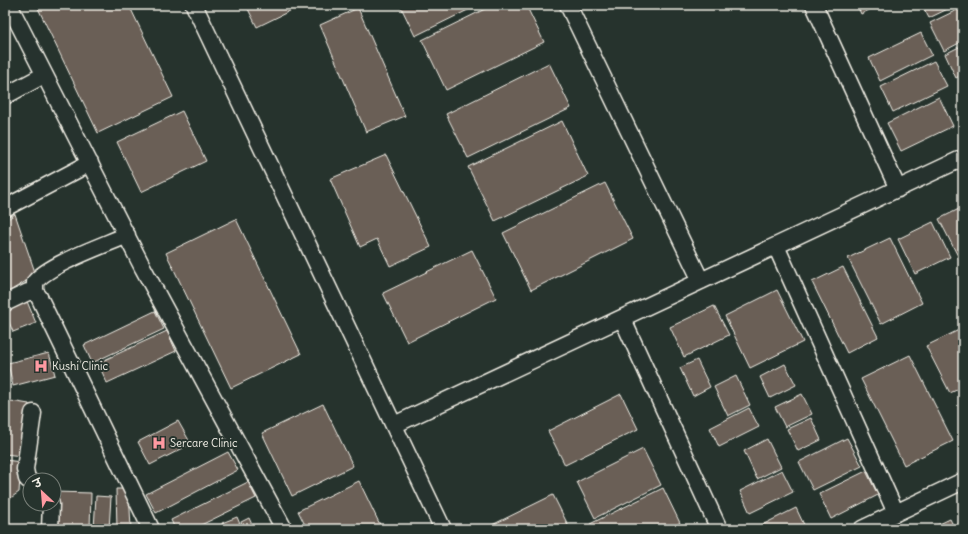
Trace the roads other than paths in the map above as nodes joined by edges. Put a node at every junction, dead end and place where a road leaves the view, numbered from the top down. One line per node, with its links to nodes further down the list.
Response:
1 (194, 5): 18 (street)
2 (568, 5): 13 (street)
3 (814, 5): 9 (street)
4 (8, 10): 5 (street)
5 (44, 75): 6 (street); 8 (street)
6 (5, 96)
7 (963, 158): 9 (street)
8 (90, 164): 10 (street); 11 (street)
9 (898, 189): 12 (street)
10 (5, 208)
11 (127, 235): 14 (street); 25 (street)
12 (776, 246): 13 (street); 22 (street)
13 (701, 281): 16 (street)
14 (35, 292): 15 (street); 24 (street)
15 (5, 302)
16 (622, 318): 18 (street); 27 (street)
17 (33, 413): 19 (street)
18 (394, 425): 26 (street)
19 (26, 472)
20 (963, 481): 22 (street)
21 (51, 512): 23 (street)
22 (896, 513): 28 (street)
23 (50, 529)
24 (151, 529)
25 (284, 529)
26 (443, 529)
27 (719, 529)
28 (862, 529)

